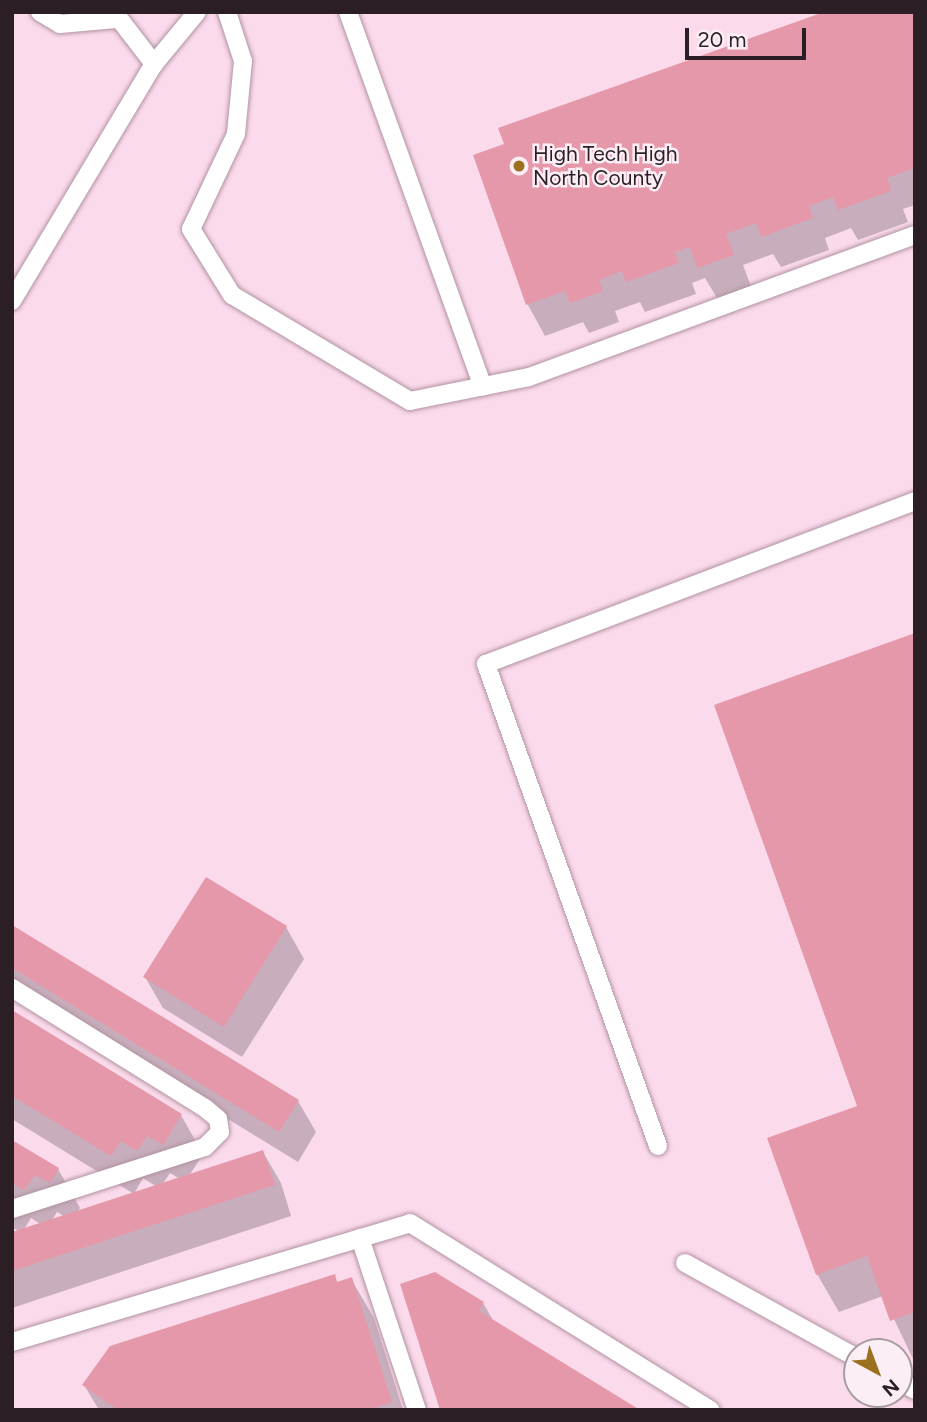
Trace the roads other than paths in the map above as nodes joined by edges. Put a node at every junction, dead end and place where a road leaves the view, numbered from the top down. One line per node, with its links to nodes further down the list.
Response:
1 (40, 12): 5 (lane)
2 (197, 12): 6 (lane)
3 (227, 12): 9 (lane)
4 (348, 12): 9 (lane)
5 (115, 15): 6 (lane)
6 (154, 64): 8 (lane)
7 (915, 235): 9 (lane)
8 (12, 301)
9 (483, 386)
10 (915, 501): 12 (lane)
11 (12, 988): 13 (lane)
12 (658, 1146)
13 (12, 1209)
14 (360, 1238): 16 (lane); 18 (lane); 19 (lane)
15 (685, 1263): 17 (lane)
16 (12, 1342)
17 (843, 1350)
18 (417, 1410)
19 (711, 1410)

